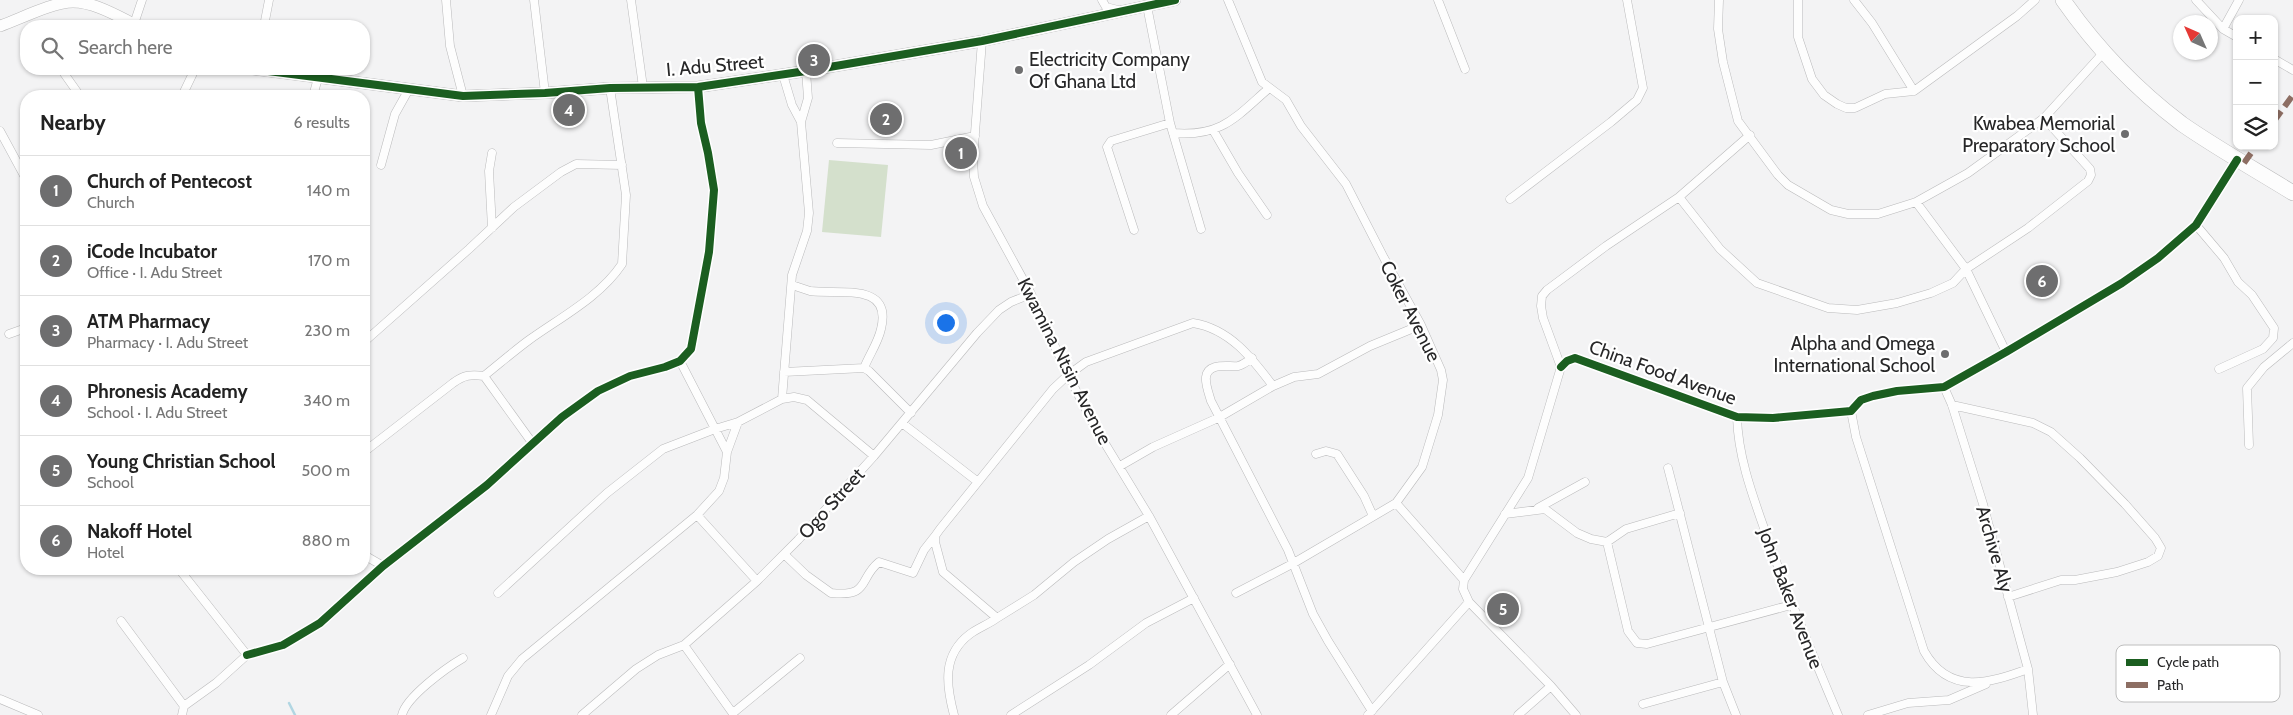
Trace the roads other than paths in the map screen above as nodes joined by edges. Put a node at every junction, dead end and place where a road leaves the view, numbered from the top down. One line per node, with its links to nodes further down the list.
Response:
1 (142, 0): 22 (street)
2 (269, 0): 23 (street)
3 (446, 0): 48 (street)
4 (534, 0): 47 (street)
5 (631, 0): 38 (street)
6 (1102, 0): 20 (street)
7 (1175, 0): 19 (street, I. Adu Street)
8 (1228, 0): 41 (street, Coker Avenue)
9 (1438, 0): 30 (street)
10 (1627, 0): 65 (street)
11 (1719, 0): 55 (street)
12 (1798, 0): 46 (street)
13 (1854, 0): 46 (street)
14 (2035, 0): 46 (street)
15 (2062, 0): 28 (highway)
16 (2196, 0): 25 (street)
17 (2239, 0): 25 (street)
18 (71, 1): 21 (street); 24 (street)
19 (1147, 6): 20 (street, I. Adu Street); 51 (street)
20 (1121, 11): 27 (street, I. Adu Street)
21 (125, 20)
22 (137, 20)
23 (265, 20)
24 (0, 26)
25 (2223, 29): 26 (street)
26 (2233, 35)
27 (982, 41): 32 (street, I. Adu Street); 56 (street, Kwamina Ntsin Avenue)
28 (2105, 52): 49 (street); 59 (highway)
29 (2276, 60): 31 (street)
30 (1465, 68)
31 (2293, 70)
32 (806, 71): 36 (street, I. Adu Street); 50 (street)
33 (66, 75): 43 (street)
34 (191, 75): 44 (street)
35 (297, 75): 37 (street, I. Adu Street)
36 (783, 75): 39 (street, I. Adu Street); 50 (street)
37 (318, 78): 42 (street, I. Adu Street); 45 (street)
38 (643, 87): 39 (street, I. Adu Street); 40 (street, I. Adu Street)
39 (698, 87): 82 (street)
40 (610, 88): 47 (street, I. Adu Street); 60 (street)
41 (1268, 88): 52 (street); 75 (street, Coker Avenue)
42 (409, 89): 48 (street, I. Adu Street); 61 (street)
43 (76, 90)
44 (185, 90)
45 (315, 90)
46 (1914, 91)
47 (545, 93): 48 (street, I. Adu Street)
48 (463, 96)
49 (2044, 118): 66 (street); 72 (street)
50 (801, 122): 73 (street)
51 (1170, 123): 54 (street); 71 (street)
52 (1213, 130): 54 (street); 67 (street)
53 (0, 131): 62 (street)
54 (1173, 133): 70 (street)
55 (1750, 135): 64 (street); 66 (street)
56 (975, 136): 57 (street); 74 (street, Kwamina Ntsin Avenue)
57 (837, 143)
58 (492, 153): 69 (street)
59 (2237, 160): 63 (highway); 68 (street)
60 (622, 164): 69 (street); 88 (street)
61 (381, 165)
62 (20, 169)
63 (2293, 193)
64 (1679, 197): 72 (street); 83 (street)
65 (1510, 198)
66 (1916, 202): 72 (street)
67 (1267, 216)
68 (2196, 225): 80 (street); 85 (street)
69 (492, 228): 78 (street)
70 (1201, 229)
71 (1134, 230)
72 (1966, 269): 80 (street)
73 (792, 285): 84 (street); 86 (street)
74 (1031, 294): 87 (street, Kwamina Ntsin Avenue); 94 (street, Ogo Street)
75 (1421, 325): 89 (street); 110 (street, Coker Avenue)
76 (20, 330): 77 (street)
77 (9, 334)
78 (370, 337)
79 (2293, 343): 101 (street)
80 (2006, 352): 90 (street)
81 (1252, 358): 87 (street); 89 (street); 96 (street)
82 (680, 360): 99 (street); 100 (street)
83 (1561, 367): 95 (street, China Food Avenue); 113 (street)
84 (864, 368): 86 (street); 94 (street)
85 (2219, 369)
86 (784, 372): 91 (street)
87 (1068, 375): 106 (street, Kwamina Ntsin Avenue); 108 (street)
88 (484, 376): 100 (street); 102 (street)
89 (1273, 386): 96 (street)
90 (1944, 387): 92 (street, Archive Aly); 93 (street)
91 (782, 399): 97 (street); 105 (street)
92 (1952, 405): 128 (street, Archive Aly); 128 (street)
93 (1851, 411): 95 (street, China Food Avenue); 142 (street)
94 (910, 413): 98 (street, Ogo Street)
95 (1736, 417): 131 (street, John Baker Avenue)
96 (1218, 418): 106 (street); 121 (street)
97 (738, 422): 99 (street); 103 (street)
98 (902, 422): 105 (street, Ogo Street); 108 (street)
99 (715, 429): 103 (street); 126 (street)
100 (533, 444): 122 (street)
101 (2249, 445)
102 (370, 447)
103 (727, 452): 114 (street)
104 (1316, 454): 116 (street)
105 (874, 456): 119 (street, Ogo Street)
106 (1120, 466): 115 (street, Kwamina Ntsin Avenue)
107 (1668, 468): 112 (street)
108 (978, 482): 117 (street)
109 (1585, 482): 111 (street)
110 (1396, 503): 116 (street, Coker Avenue); 124 (street)
111 (1537, 509): 113 (street); 118 (street)
112 (1680, 513): 118 (street); 134 (street)
113 (1505, 514): 124 (street)
114 (697, 516): 125 (street); 153 (street)
115 (1149, 516): 129 (street, Kwamina Ntsin Avenue); 132 (street)
116 (1373, 516): 121 (street, Coker Avenue)
117 (935, 536): 119 (street); 132 (street)
118 (1607, 542): 134 (street)
119 (784, 554): 125 (street, Ogo Street)
120 (370, 558): 122 (street)
121 (1292, 564): 127 (street, Coker Avenue); 148 (street)
122 (383, 566): 136 (street)
123 (185, 575): 136 (street)
124 (1464, 580): 130 (street)
125 (757, 581): 135 (street, Ogo Street)
126 (498, 593)
127 (1236, 594)
128 (2008, 597): 140 (street, Archive Aly)
129 (1194, 598): 139 (street, Kwamina Ntsin Avenue); 155 (street)
130 (1469, 602): 143 (street); 148 (street)
131 (1791, 605): 134 (street); 161 (street, John Baker Avenue)
132 (997, 618): 154 (street)
133 (121, 621): 146 (street)
134 (1709, 626): 141 (street)
135 (684, 645): 147 (street); 149 (street)
136 (247, 655): 146 (street)
137 (463, 658): 152 (street)
138 (800, 658): 149 (street)
139 (1230, 664): 156 (street); 157 (street, Kwamina Ntsin Avenue)
140 (2028, 669): 142 (street); 163 (street, Archive Aly)
141 (1723, 682): 145 (street); 160 (street)
142 (1992, 682): 162 (street)
143 (1550, 686): 158 (street); 159 (street)
144 (0, 699): 150 (street)
145 (1644, 704)
146 (184, 706): 151 (street)
147 (587, 713)
148 (1370, 713)
149 (734, 714)
150 (38, 715)
151 (182, 715)
152 (402, 715)
153 (491, 715)
154 (954, 715)
155 (1011, 715)
156 (1171, 715)
157 (1257, 715)
158 (1518, 715)
159 (1576, 715)
160 (1736, 715)
161 (1838, 715)
162 (1868, 715)
163 (2033, 715)

